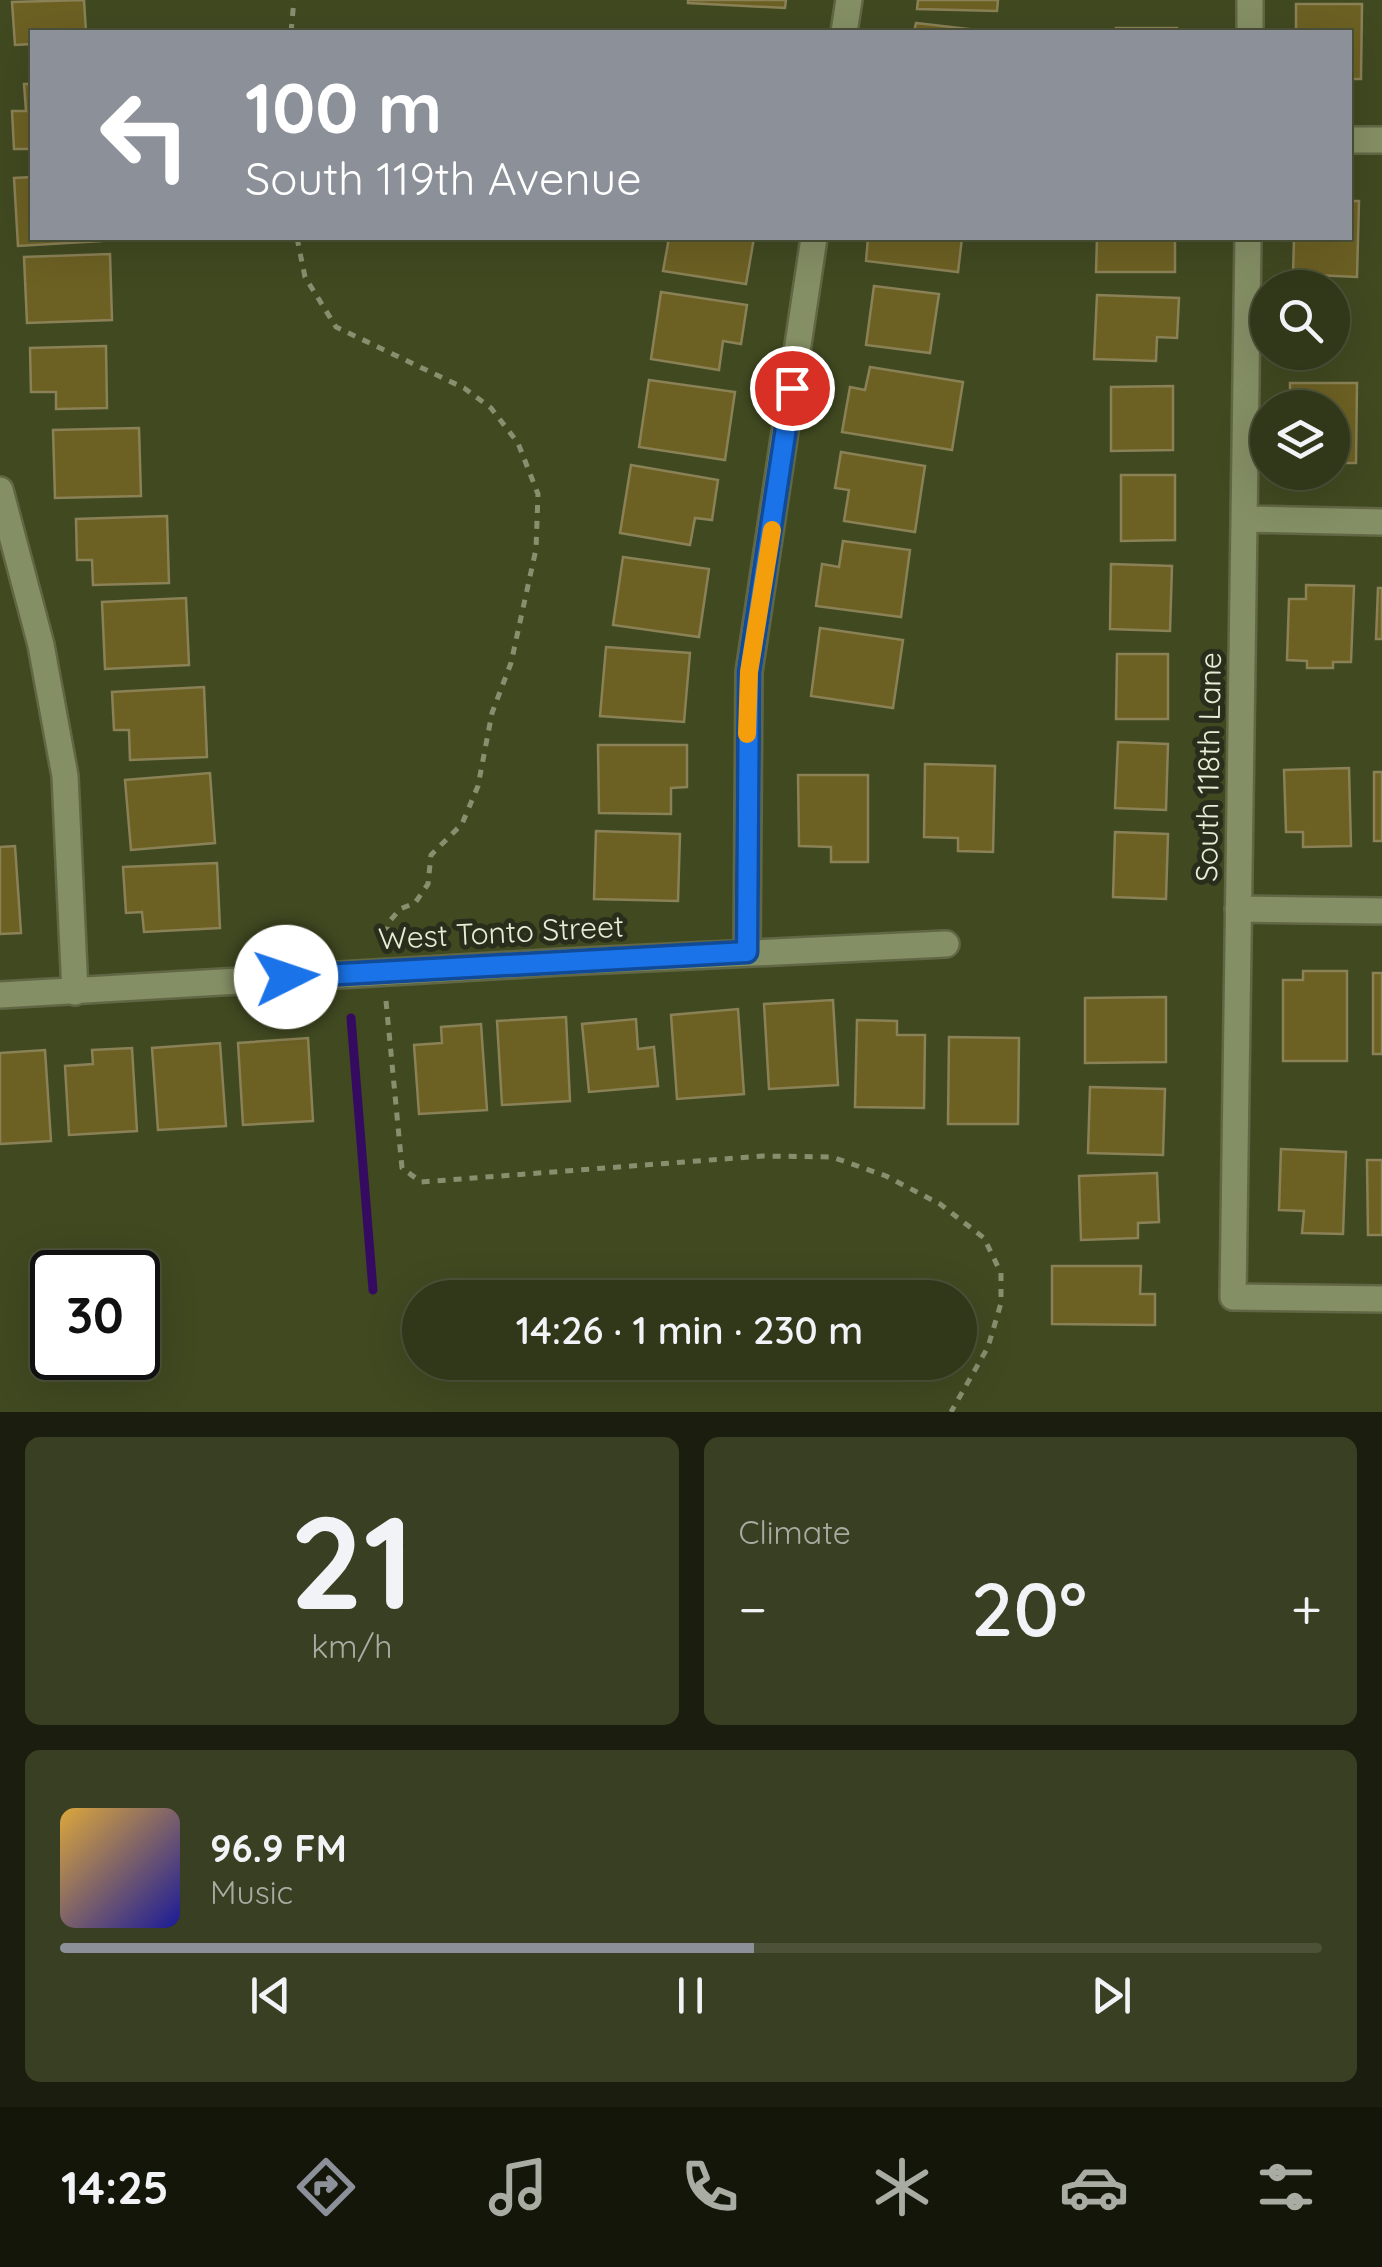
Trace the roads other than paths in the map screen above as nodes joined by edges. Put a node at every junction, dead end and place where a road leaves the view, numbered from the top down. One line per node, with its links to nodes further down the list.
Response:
1 (849, 0): 3 (street)
2 (1250, 0): 4 (street)
3 (844, 30)
4 (1250, 30)
5 (1352, 140): 6 (street)
6 (1382, 140)
7 (814, 240): 15 (street)
8 (1248, 240): 10 (street, South 118th Lane)
9 (0, 490): 16 (street)
10 (1244, 519): 11 (street); 12 (street, South 118th Lane)
11 (1382, 522)
12 (1238, 909): 13 (street); 18 (street, South 118th Lane)
13 (1382, 911)
14 (946, 944): 15 (street, West Tonto Street)
15 (747, 952): 16 (street, West Tonto Street)
16 (75, 992): 17 (street, West Tonto Street)
17 (0, 995)
18 (1382, 1299)

